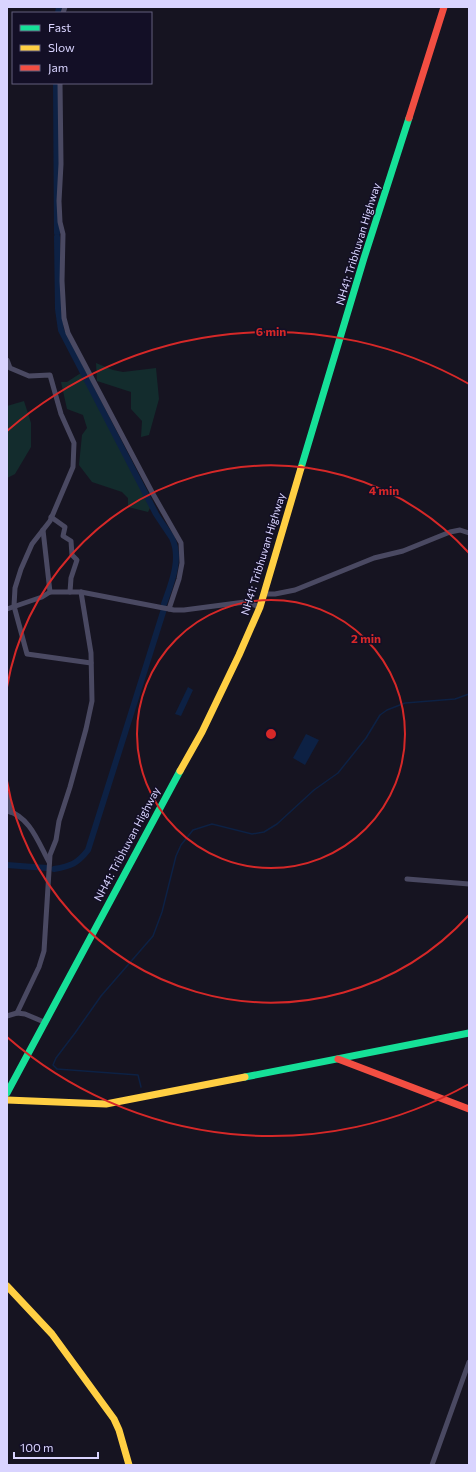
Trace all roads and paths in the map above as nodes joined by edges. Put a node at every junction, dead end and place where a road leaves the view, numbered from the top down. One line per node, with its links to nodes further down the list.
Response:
1 (444, 7): 10 (main road, NH41: Tribhuvan Highway)
2 (60, 84): 13 (street)
3 (7, 360): 4 (street)
4 (51, 517): 5 (street); 8 (street)
5 (43, 530): 7 (street); 11 (street)
6 (469, 533): 10 (street)
7 (50, 592): 8 (street); 11 (street)
8 (70, 592): 9 (street)
9 (81, 592): 13 (street); 15 (street)
10 (265, 594): 12 (main road, NH41: Tribhuvan Highway)
11 (14, 606): 14 (street); 15 (street)
12 (260, 607): 13 (street); 23 (main road, NH41: Tribhuvan Highway)
13 (169, 608)
14 (7, 609)
15 (91, 663): 18 (street)
16 (7, 794): 17 (street)
17 (9, 811): 18 (street)
18 (49, 862): 21 (street)
19 (407, 879): 20 (street)
20 (469, 884)
21 (17, 1013): 22 (street); 23 (street)
22 (7, 1016)
23 (44, 1022): 26 (main road, NH41: Tribhuvan Highway)
24 (469, 1032): 25 (main road)
25 (337, 1058): 27 (main road); 28 (main road)
26 (7, 1093)
27 (7, 1100)
28 (469, 1109)
29 (7, 1286): 31 (main road)
30 (469, 1362): 32 (street)
31 (129, 1465)
32 (432, 1465)

